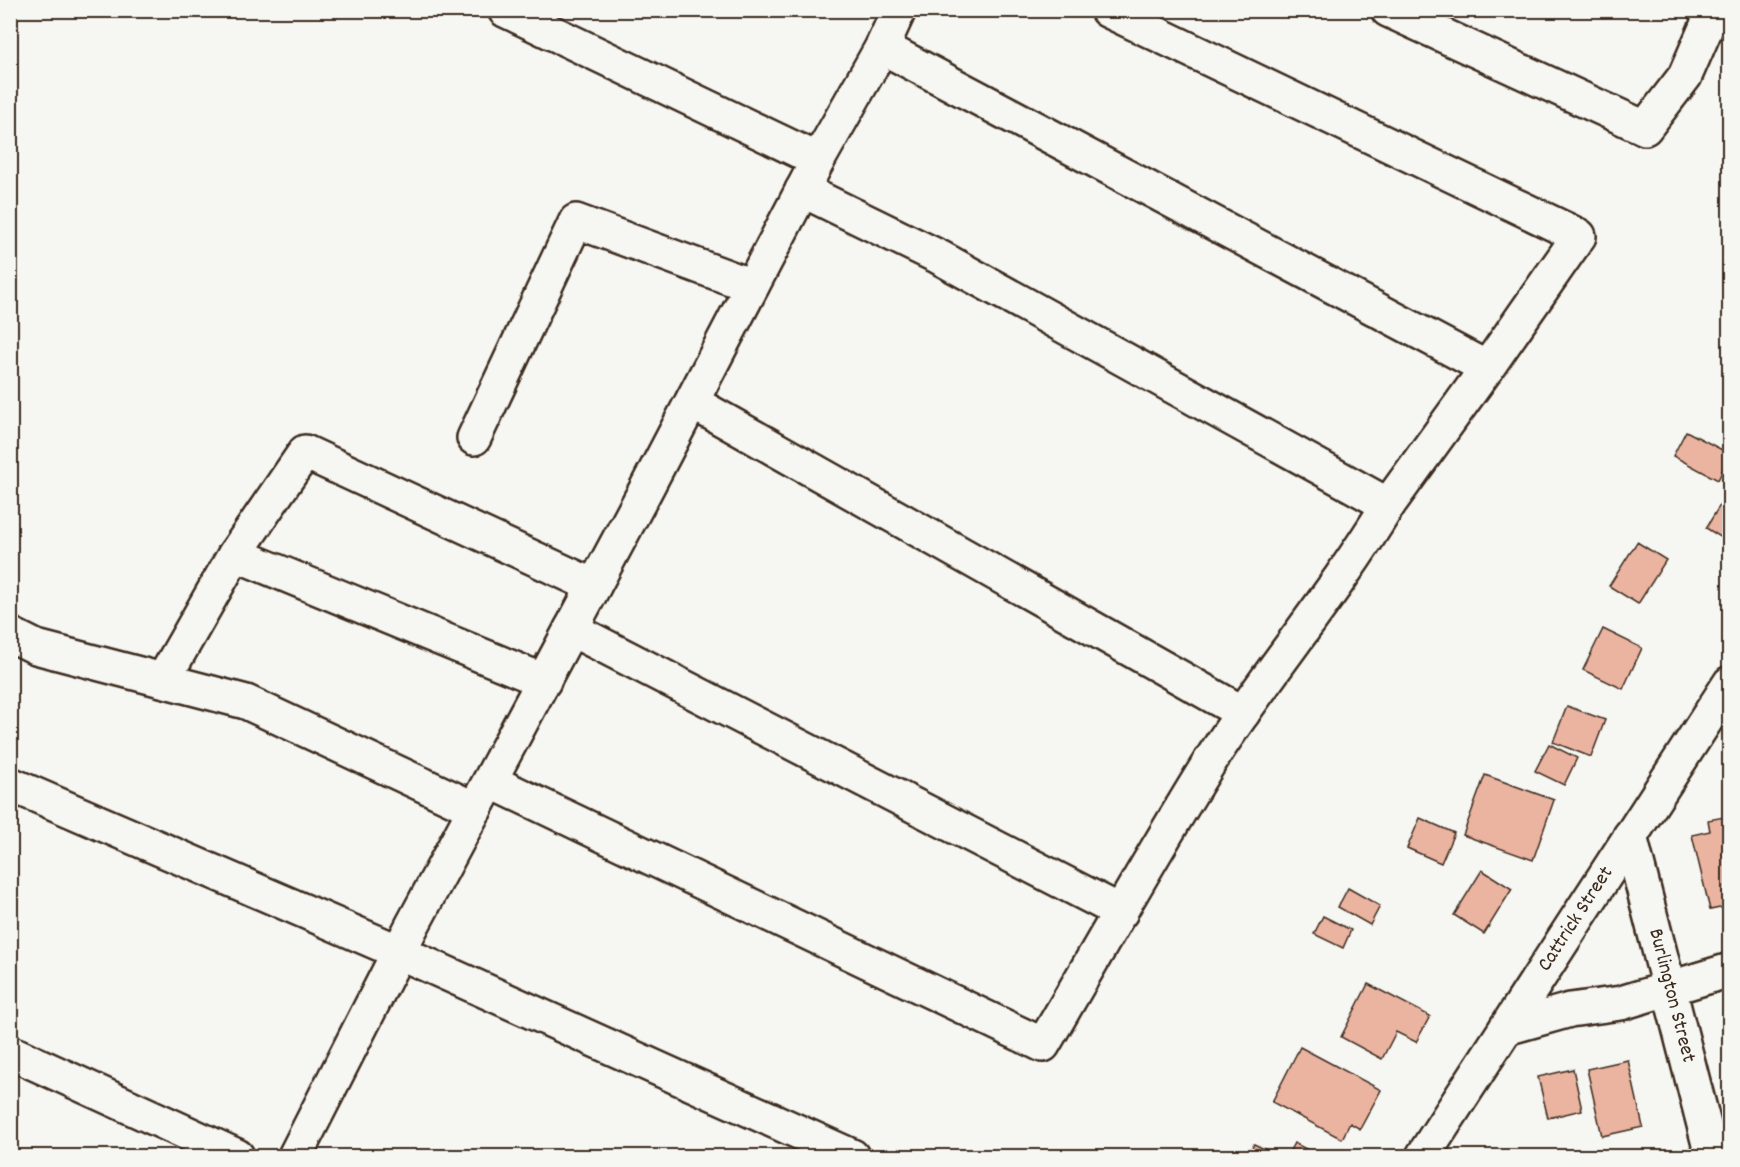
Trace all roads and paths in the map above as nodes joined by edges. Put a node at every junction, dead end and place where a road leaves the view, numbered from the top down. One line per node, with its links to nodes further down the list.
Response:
1 (505, 10): 7 (street)
2 (899, 10): 6 (street)
3 (1107, 10): 10 (street)
4 (1388, 10): 5 (street)
5 (1705, 10)
6 (882, 47): 7 (street); 10 (street)
7 (818, 160): 8 (street)
8 (802, 190): 9 (street); 13 (street)
9 (752, 286): 11 (street); 12 (street)
10 (1487, 368): 13 (street)
11 (692, 402): 15 (street); 21 (street)
12 (474, 438)
13 (1388, 505): 21 (street)
14 (235, 554): 15 (street); 18 (street); 19 (street)
15 (594, 586): 16 (street)
16 (571, 629): 19 (street); 25 (street)
17 (10, 634): 18 (street)
18 (163, 680): 23 (street)
19 (544, 681): 23 (street)
20 (1730, 682): 24 (street, Cattrick Street)
21 (1243, 713): 25 (street)
22 (10, 784): 26 (street)
23 (483, 795): 25 (street); 26 (street)
24 (1630, 836): 28 (street, Burlington Street); 29 (street, Cattrick Street)
25 (1121, 912)
26 (399, 952): 32 (street); 33 (street)
27 (1730, 970): 28 (street)
28 (1669, 988): 29 (street); 35 (street, Burlington Street)
29 (1506, 1028): 34 (street, Cattrick Street)
30 (10, 1052): 31 (street)
31 (237, 1156)
32 (295, 1156)
33 (852, 1156)
34 (1423, 1156)
35 (1712, 1156)

